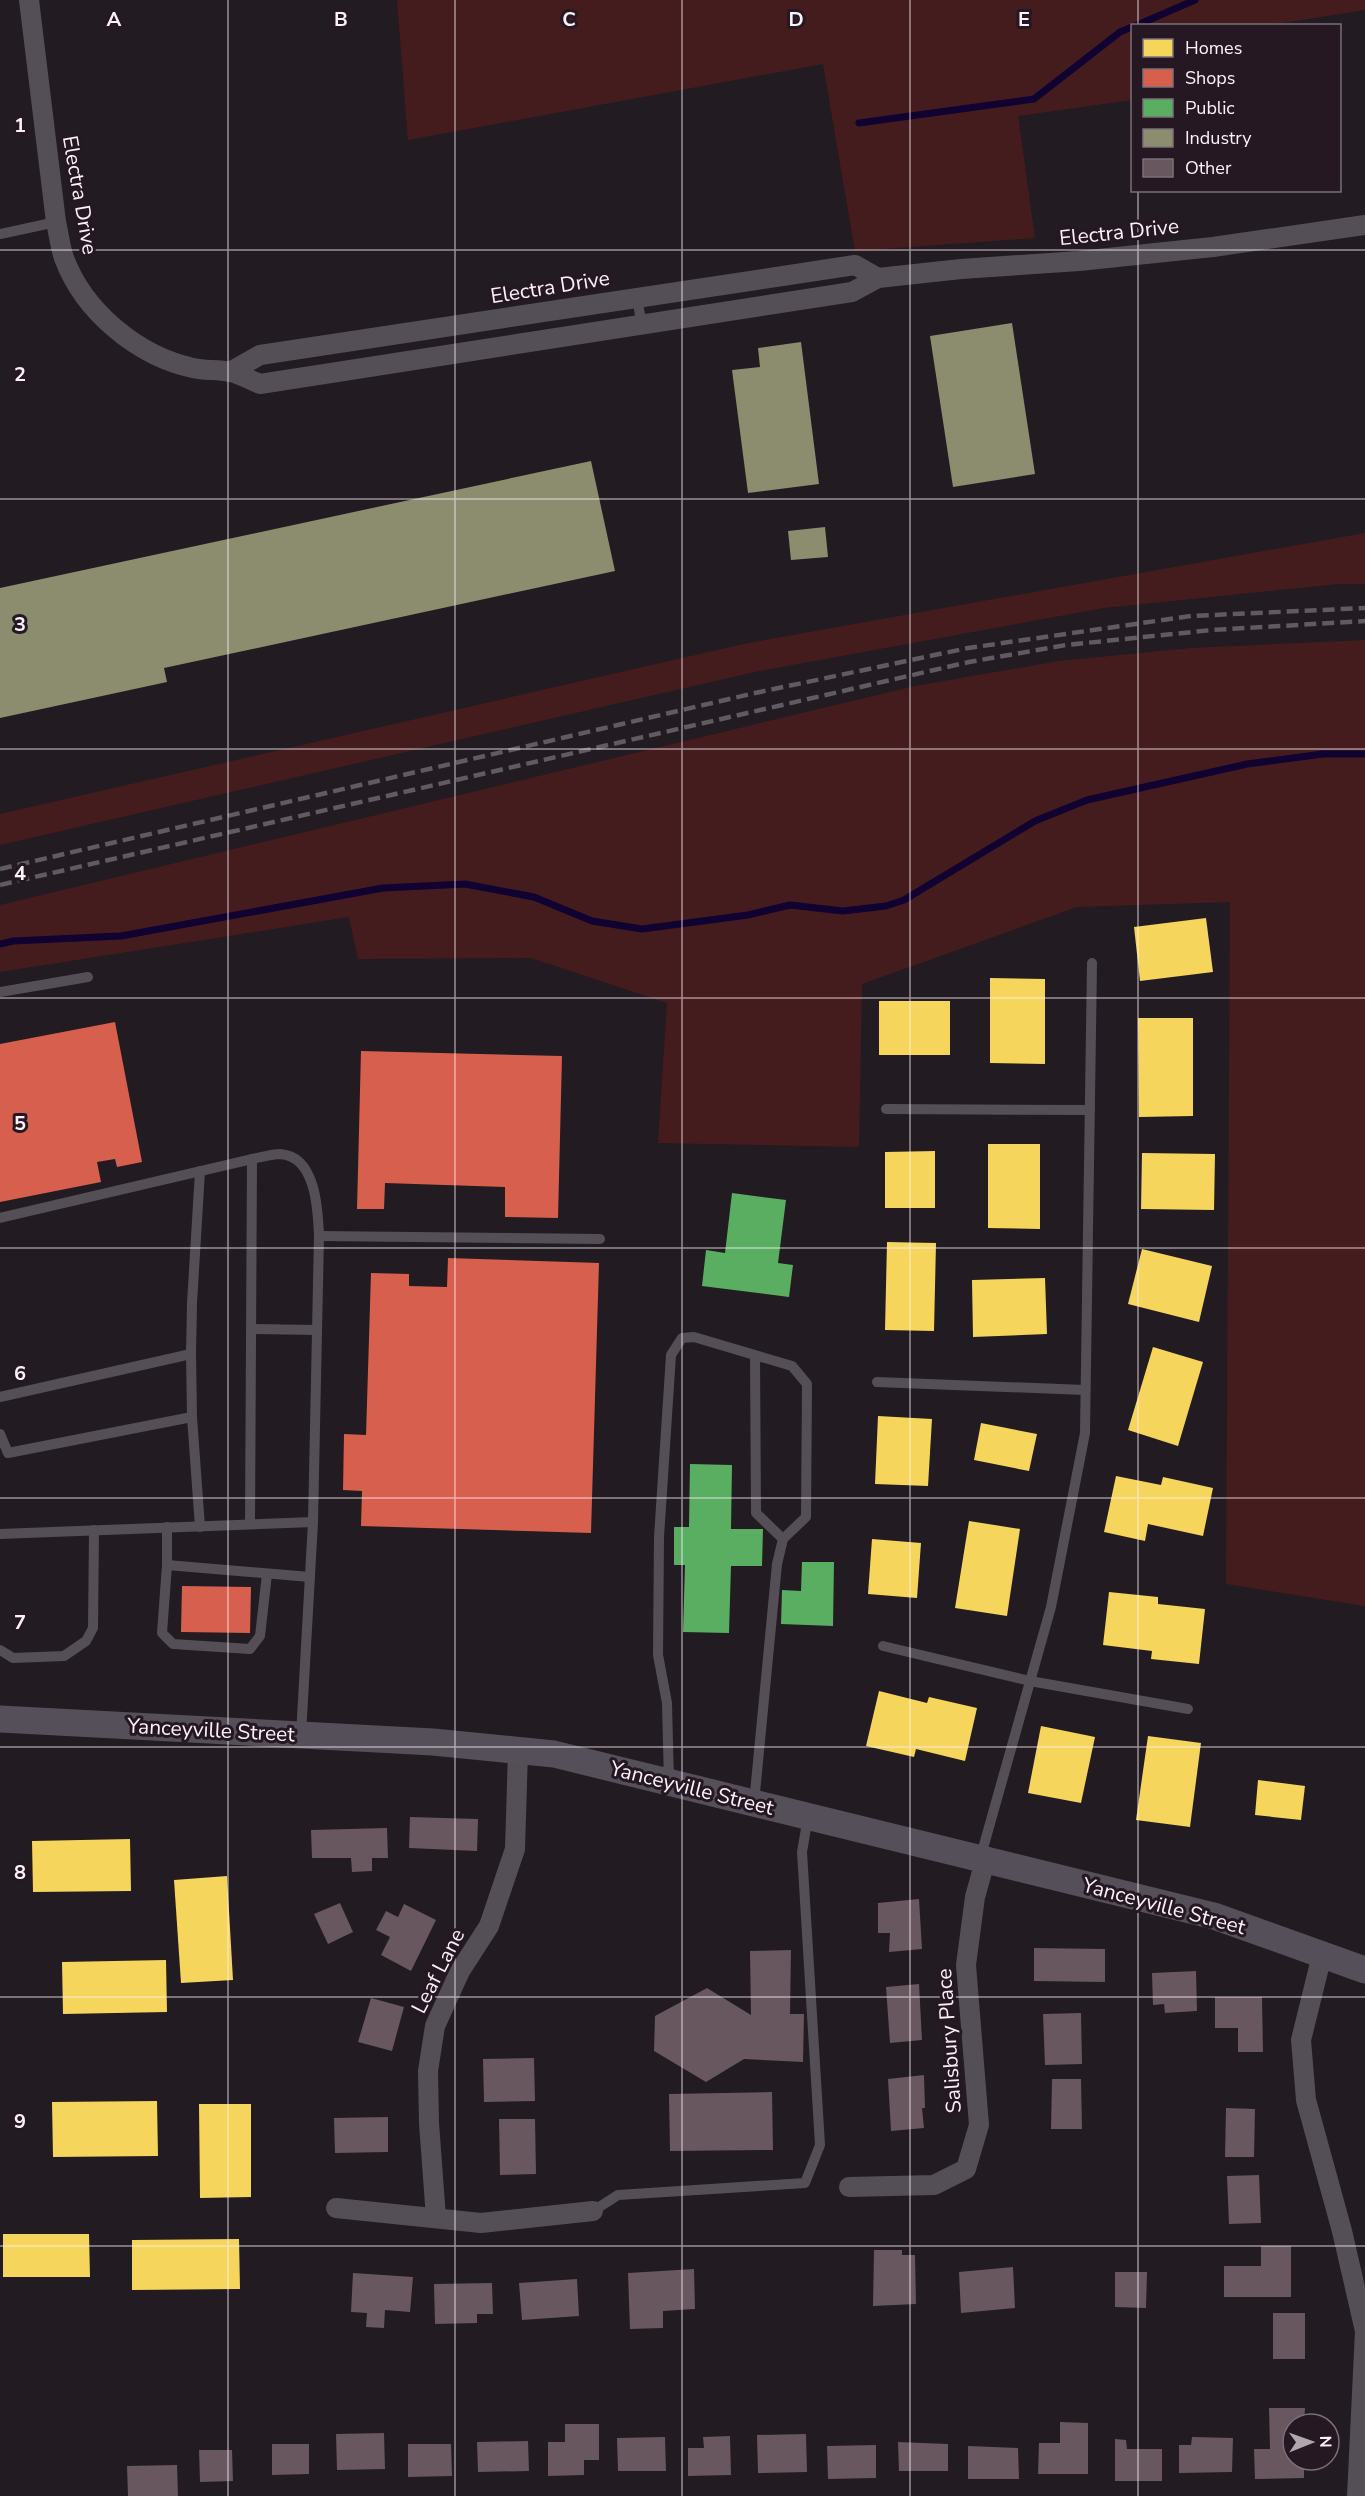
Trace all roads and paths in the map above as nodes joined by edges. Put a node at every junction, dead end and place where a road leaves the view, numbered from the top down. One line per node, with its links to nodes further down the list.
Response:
1 (29, 0): 2 (street, Electra Drive)
2 (56, 222): 4 (lane); 8 (street, Electra Drive)
3 (1365, 225): 5 (street, Electra Drive)
4 (0, 234)
5 (878, 278): 6 (street, Electra Drive); 7 (street, Electra Drive)
6 (637, 298): 7 (lane); 8 (street, Electra Drive)
7 (642, 326): 8 (street, Electra Drive)
8 (230, 372)
9 (1092, 963): 13 (lane)
10 (88, 977): 11 (lane)
11 (0, 992)
12 (886, 1109): 13 (lane)
13 (1090, 1110): 24 (lane)
14 (252, 1159): 15 (lane); 17 (lane); 19 (lane)
15 (200, 1171): 16 (lane); 21 (lane)
16 (0, 1218)
17 (319, 1236): 18 (lane); 20 (lane)
18 (600, 1239)
19 (250, 1329): 20 (lane); 29 (lane)
20 (317, 1330): 28 (lane)
21 (191, 1354): 25 (lane); 26 (lane)
22 (755, 1356): 34 (lane); 34 (lane); 45 (lane)
23 (877, 1382): 24 (lane)
24 (1086, 1390): 40 (lane)
25 (0, 1397)
26 (192, 1417): 27 (lane); 31 (lane)
27 (0, 1434)
28 (313, 1522): 29 (lane); 37 (lane)
29 (250, 1524): 31 (lane)
30 (167, 1527): 31 (lane); 32 (lane); 35 (lane)
31 (200, 1527)
32 (94, 1530): 33 (lane); 39 (lane)
33 (0, 1533)
34 (783, 1539): 46 (lane)
35 (168, 1565): 36 (lane); 36 (lane)
36 (267, 1574): 37 (lane)
37 (310, 1577): 43 (lane)
38 (883, 1646): 40 (lane)
39 (0, 1650)
40 (1030, 1681): 41 (lane); 48 (lane)
41 (1188, 1709)
42 (0, 1719): 43 (main road, Yanceyville Street)
43 (301, 1735): 44 (main road, Yanceyville Street)
44 (519, 1751): 45 (main road, Yanceyville Street); 54 (street, Leaf Lane)
45 (669, 1782): 46 (main road, Yanceyville Street)
46 (754, 1803): 47 (main road, Yanceyville Street)
47 (808, 1817): 48 (main road, Yanceyville Street); 53 (lane)
48 (983, 1860): 49 (main road, Yanceyville Street); 51 (street, Salisbury Place)
49 (1322, 1955): 50 (main road, Yanceyville Street); 55 (street)
50 (1365, 1970)
51 (849, 2187)
52 (336, 2208): 54 (street)
53 (593, 2211): 54 (street)
54 (436, 2218)
55 (1357, 2496)

